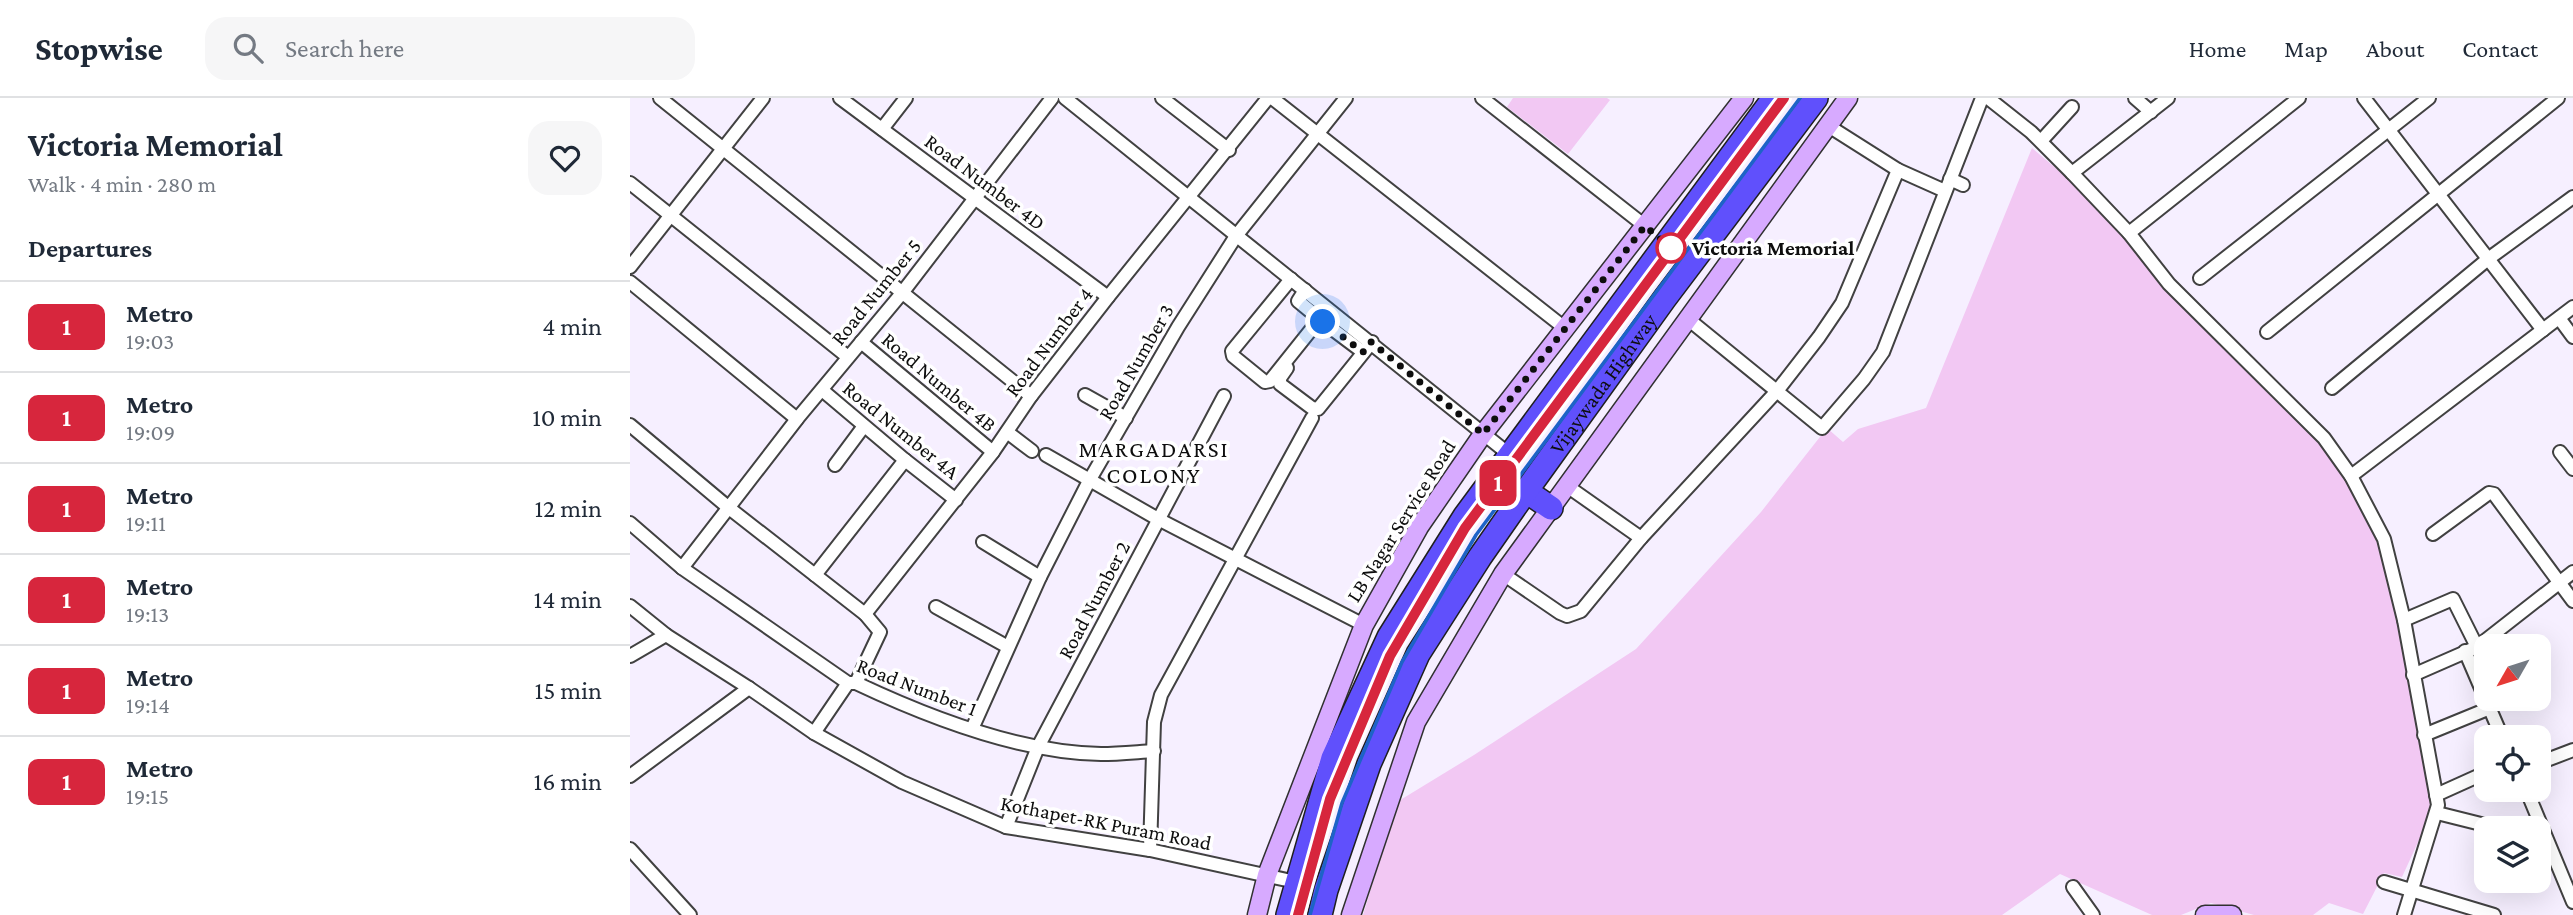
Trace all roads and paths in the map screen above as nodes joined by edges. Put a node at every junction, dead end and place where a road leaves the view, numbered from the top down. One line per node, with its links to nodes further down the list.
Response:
1 (660, 98): 30 (street)
2 (763, 98): 30 (street)
3 (840, 98): 26 (street, Road Number 4D)
4 (906, 98): 26 (street)
5 (1052, 98): 39 (street, Road Number 5)
6 (1065, 98): 38 (street)
7 (1163, 98): 31 (street)
8 (1270, 98): 28 (street); 31 (street, Road Number 4)
9 (1346, 98): 28 (street, Road Number 3)
10 (1482, 98): 41 (street)
11 (1744, 98): 41 (street, LB Nagar Service Road)
12 (1774, 98): 81 (highway, Vijaywada Highway)
13 (1816, 98): 88 (highway, Vijaywada Highway)
14 (1848, 98): 25 (street)
15 (1982, 98): 35 (street)
16 (1987, 98): 29 (street)
17 (2135, 98): 24 (street)
18 (2168, 98): 24 (street)
19 (2299, 98): 42 (street)
20 (2364, 98): 27 (street)
21 (2429, 98): 27 (street)
22 (2558, 98): 36 (street)
23 (2072, 107): 29 (street)
24 (2151, 112): 33 (street)
25 (1827, 125): 32 (street); 55 (street)
26 (881, 129): 39 (street, Road Number 4D)
27 (2389, 130): 36 (street); 46 (street)
28 (1317, 133): 43 (street, Road Number 3); 57 (street)
29 (2041, 141): 33 (street)
30 (723, 149): 40 (street); 50 (street)
31 (1229, 150): 38 (street, Road Number 4)
32 (1899, 170): 35 (street); 66 (street)
33 (2072, 173): 42 (street)
34 (630, 183): 40 (street)
35 (1953, 187): 66 (street)
36 (2440, 194): 44 (street); 59 (street)
37 (2573, 197): 44 (street)
38 (1190, 198): 43 (street); 51 (street, Road Number 4)
39 (975, 199): 50 (street, Road Number 5); 51 (street, Road Number 4D)
40 (670, 215): 45 (street); 63 (street)
41 (1645, 226): 57 (street, LB Nagar Service Road)
42 (2129, 233): 85 (street)
43 (1237, 236): 47 (street); 70 (street, Road Number 3)
44 (2488, 259): 58 (street); 64 (street)
45 (630, 267)
46 (2200, 278)
47 (1291, 279): 49 (street); 49 (street)
48 (630, 282): 72 (street)
49 (1305, 290): 53 (street)
50 (902, 293): 61 (street, Road Number 5); 68 (street)
51 (1108, 298): 68 (street, Road Number 4)
52 (2573, 307): 54 (street)
53 (1332, 311): 56 (street); 62 (street)
54 (2559, 318): 58 (street); 60 (street)
55 (1688, 319): 66 (street); 87 (street)
56 (1323, 322): 62 (street); 62 (street)
57 (1566, 330): 76 (street, LB Nagar Service Road)
58 (2543, 330): 85 (street)
59 (2267, 332)
60 (2573, 337)
61 (861, 342): 63 (street, Road Number 5); 78 (street, Road Number 4B)
62 (1367, 347): 76 (street)
63 (848, 357): 65 (street, Road Number 5)
64 (2332, 388)
65 (821, 390): 72 (street, Road Number 5); 74 (street, Road Number 4A)
66 (1777, 391): 95 (street)
67 (1085, 395): 70 (street)
68 (1031, 396): 75 (street, Road Number 4)
69 (1224, 396): 92 (street, Road Number 2)
70 (1126, 418): 86 (street, Road Number 3)
71 (1312, 418): 97 (street)
72 (797, 419): 90 (street, Road Number 5)
73 (630, 425): 90 (street)
74 (864, 426): 82 (street, Road Number 4A); 83 (street)
75 (1007, 432): 77 (street); 78 (street, Road Number 4)
76 (1483, 434): 81 (street); 109 (street, LB Nagar Service Road)
77 (1032, 451)
78 (993, 452): 89 (street, Road Number 4)
79 (2560, 452): 84 (street)
80 (1046, 455): 86 (street)
81 (1510, 455): 118 (highway, Vijaywada Highway)
82 (905, 460): 89 (street, Road Number 4A); 101 (street)
83 (835, 465)
84 (2573, 469)
85 (2351, 476): 108 (street)
86 (1089, 481): 92 (street); 102 (street, Road Number 3)
87 (1567, 486): 91 (street); 95 (street)
88 (1526, 491): 91 (highway); 120 (highway, Vijaywada Highway)
89 (956, 500): 107 (street, Road Number 4)
90 (729, 508): 98 (street, Road Number 5); 101 (street)
91 (1551, 508): 100 (street)
92 (1158, 520): 97 (street); 125 (street, Road Number 2)
93 (630, 523): 98 (street, Road Number 1)
94 (2433, 534): 103 (street)
95 (1640, 538): 100 (street)
96 (983, 542): 102 (street)
97 (1236, 559): 109 (street); 127 (street)
98 (682, 568): 116 (street, Road Number 1)
99 (2573, 572): 103 (street)
100 (1503, 574): 150 (street)
101 (815, 575): 107 (street)
102 (1040, 577): 111 (street, Road Number 3)
103 (2560, 582): 104 (street); 112 (street)
104 (2573, 601)
105 (630, 606): 110 (street, Kothapet-RK Puram Road)
106 (936, 607): 111 (street)
107 (865, 614): 116 (street)
108 (2404, 620): 112 (street); 115 (street)
109 (1364, 625): 140 (street, LB Nagar Service Road)
110 (666, 635): 113 (street); 117 (street, Kothapet-RK Puram Road)
111 (1008, 647): 121 (street, Road Number 3)
112 (2471, 649): 114 (street); 115 (street)
113 (630, 656)
114 (2474, 658)
115 (2413, 676): 123 (street)
116 (852, 683): 121 (street, Road Number 1); 122 (street)
117 (749, 688): 122 (street, Kothapet-RK Puram Road); 131 (street)
118 (1354, 710): 120 (highway); 124 (highway, Vijaywada Highway)
119 (2483, 711): 123 (street)
120 (1388, 721): 126 (highway, Vijaywada Highway)
121 (972, 729): 125 (street, Road Number 1)
122 (814, 733): 136 (street, Kothapet-RK Puram Road)
123 (2424, 736): 133 (street)
124 (1342, 738): 126 (highway); 141 (highway, Vijaywada Highway)
125 (1038, 747): 127 (street, Road Number 1); 136 (street, Road Number 2)
126 (1375, 749): 149 (highway, Vijaywada Highway)
127 (1154, 751): 138 (street)
128 (2570, 751): 129 (street); 130 (street)
129 (2551, 758)
130 (2573, 766)
131 (630, 776)
132 (2474, 778): 133 (street)
133 (2435, 794): 134 (street)
134 (2437, 813): 135 (street); 144 (street)
135 (2474, 822)
136 (1006, 827): 138 (street, Kothapet-RK Puram Road)
137 (630, 849): 146 (street)
138 (1150, 850): 140 (street, Kothapet-RK Puram Road)
139 (2551, 856): 145 (street)
140 (1267, 875): 141 (street, Kothapet-RK Puram Road); 147 (street, LB Nagar Service Road)
141 (1296, 882): 148 (highway, Vijaywada Highway)
142 (2384, 882): 144 (street)
143 (2073, 887): 151 (street)
144 (2413, 890): 154 (street); 155 (street)
145 (2573, 902)
146 (690, 915)
147 (1257, 915)
148 (1288, 915)
149 (1320, 915)
150 (1351, 915)
151 (2093, 915)
152 (2205, 915): 153 (street)
153 (2232, 915)
154 (2404, 915)
155 (2494, 915)

